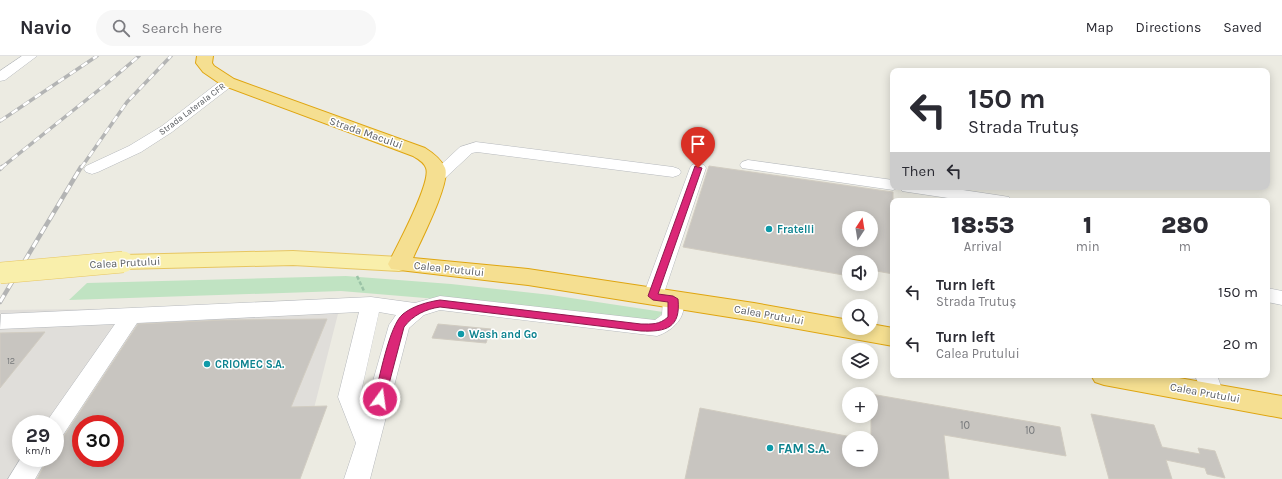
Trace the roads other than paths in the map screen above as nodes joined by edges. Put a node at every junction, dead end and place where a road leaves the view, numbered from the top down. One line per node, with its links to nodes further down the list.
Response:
1 (31, 56): 3 (street)
2 (204, 56): 4 (highway, Strada Macului)
3 (0, 76)
4 (228, 82): 7 (street, Strada Laterala CFR); 9 (highway, Strada Macului)
5 (748, 165): 10 (street)
6 (698, 168): 17 (street)
7 (92, 169)
8 (673, 172): 9 (street)
9 (437, 177): 14 (highway)
10 (890, 185)
11 (917, 190): 12 (street)
12 (935, 196): 13 (street)
13 (962, 198)
14 (399, 264): 15 (main road, Calea Prutului, bridge); 17 (highway, Calea Prutului)
15 (0, 273)
16 (1270, 296): 18 (street)
17 (663, 298): 20 (street); 23 (highway, Calea Prutului)
18 (1282, 298)
19 (371, 304): 20 (street); 21 (street); 28 (street)
20 (415, 310): 28 (street)
21 (131, 316): 22 (street); 27 (street)
22 (1, 322)
23 (890, 336)
24 (1136, 378): 25 (highway, Calea Prutului)
25 (1210, 385): 26 (highway, Calea Prutului)
26 (1280, 410)
27 (64, 415)
28 (368, 443): 31 (street)
29 (29, 467): 30 (street)
30 (21, 479)
31 (357, 479)

